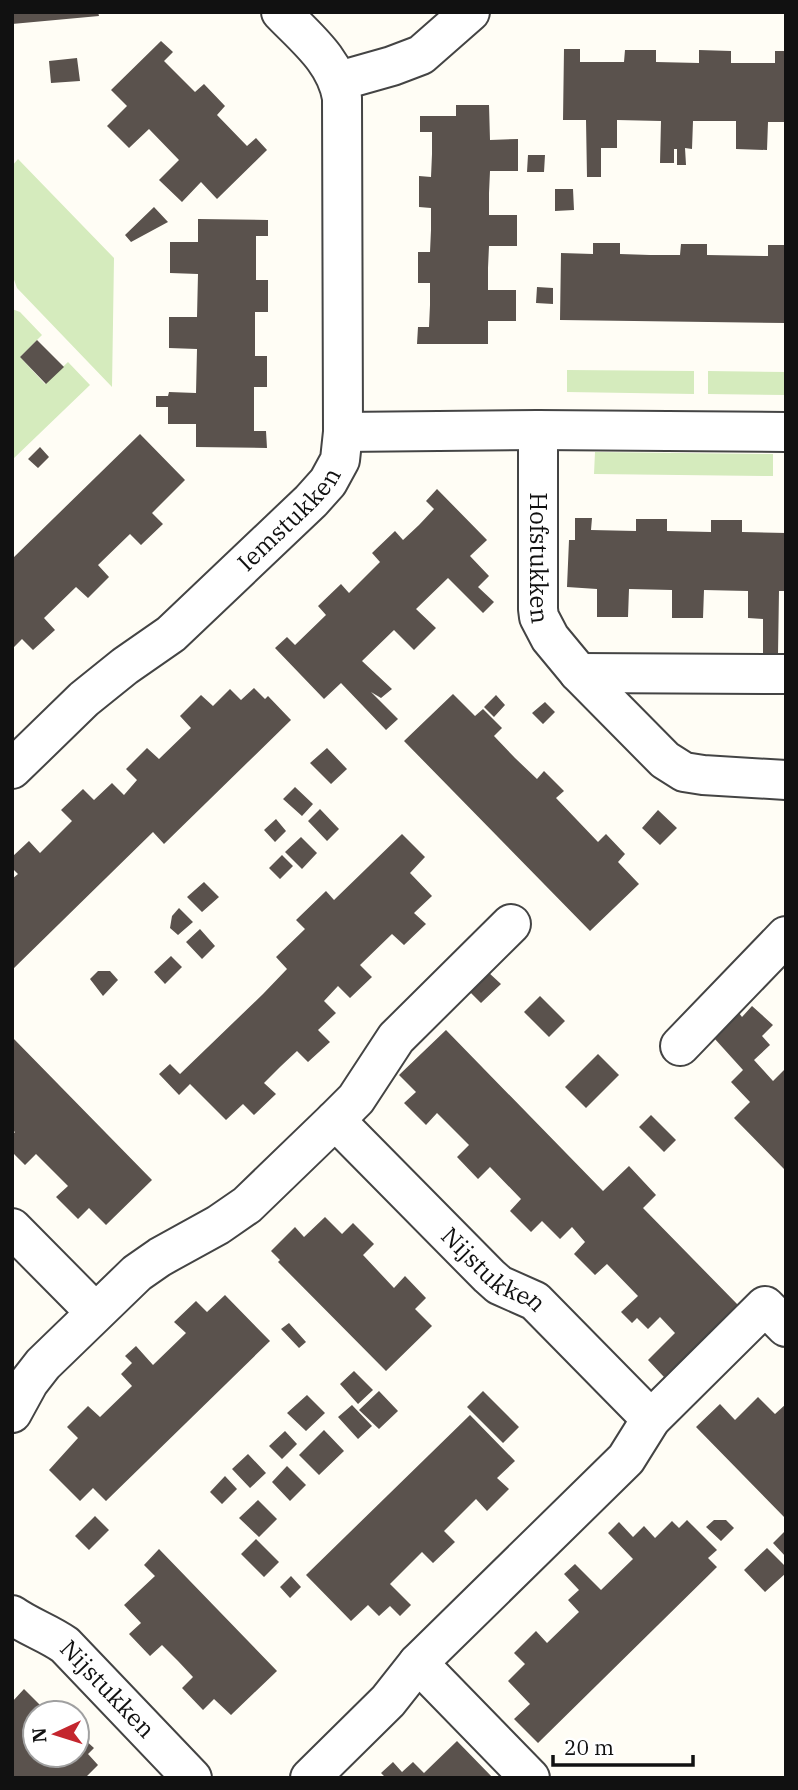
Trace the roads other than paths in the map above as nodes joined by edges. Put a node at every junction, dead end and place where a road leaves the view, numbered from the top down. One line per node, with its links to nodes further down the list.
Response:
1 (281, 12): 3 (street, Iemstukken)
2 (470, 12): 3 (street)
3 (339, 81): 5 (street, Iemstukken)
4 (538, 430): 5 (street); 6 (street); 7 (street, Hofstukken)
5 (343, 432): 9 (street, Iemstukken)
6 (786, 432)
7 (579, 673): 8 (street); 10 (street, Hofstukken)
8 (786, 674)
9 (12, 769)
10 (786, 780)
11 (512, 924): 14 (street)
12 (786, 936): 13 (street)
13 (680, 1046)
14 (335, 1120): 16 (street); 19 (street, Nijstukken)
15 (12, 1228): 16 (street)
16 (95, 1312): 18 (street)
17 (786, 1327): 19 (street)
18 (12, 1413)
19 (651, 1419): 21 (street)
20 (12, 1615): 22 (street, Nijstukken)
21 (418, 1663): 23 (street); 24 (street)
22 (192, 1778)
23 (310, 1778)
24 (530, 1778)

